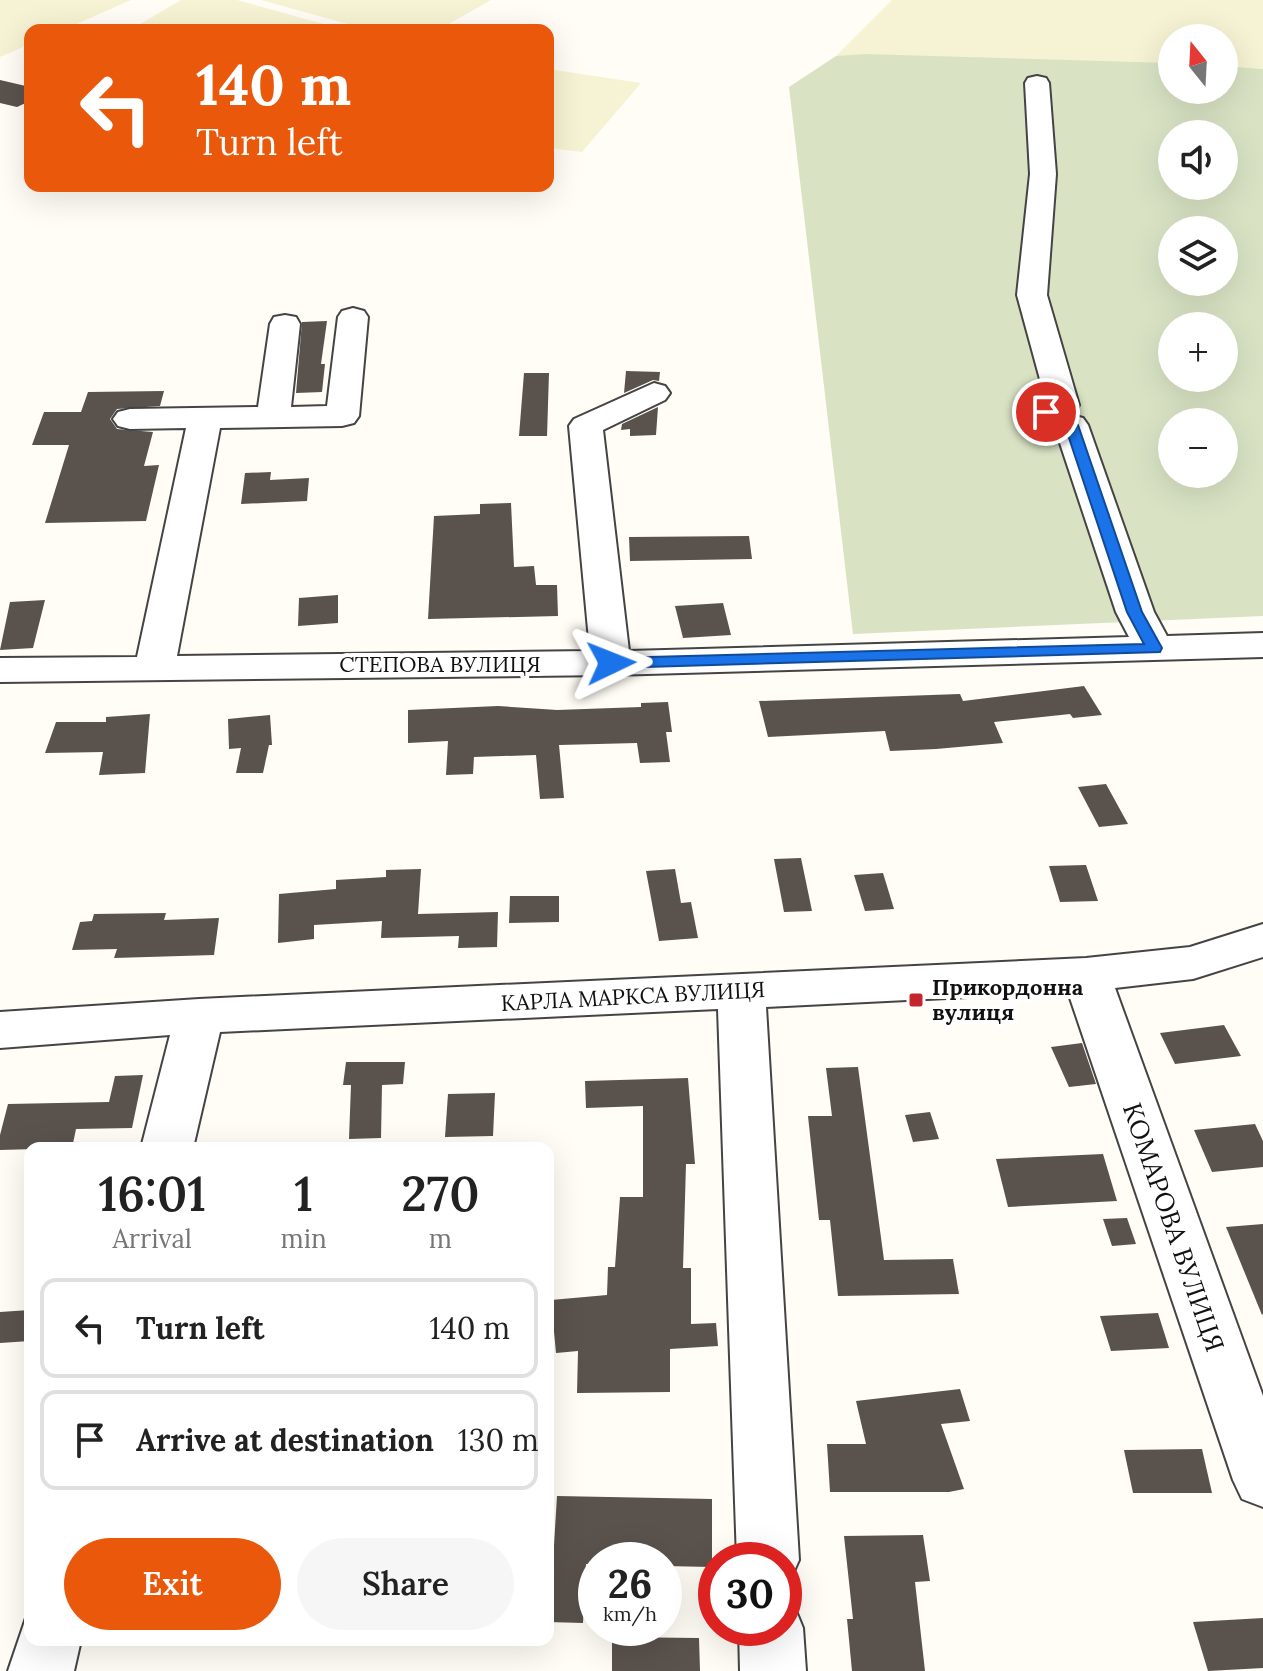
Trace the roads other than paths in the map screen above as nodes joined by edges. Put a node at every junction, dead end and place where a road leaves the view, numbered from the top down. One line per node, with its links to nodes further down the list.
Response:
1 (1037, 83): 10 (street)
2 (353, 317): 4 (street)
3 (285, 324): 4 (street)
4 (315, 357): 6 (street); 6 (street)
5 (654, 393): 11 (street)
6 (273, 417): 7 (street)
7 (205, 418): 8 (street); 12 (street)
8 (130, 419)
9 (1263, 645): 10 (street, СТЕПОВА ВУЛИЦЯ)
10 (1154, 648): 11 (street, СТЕПОВА ВУЛИЦЯ)
11 (611, 663): 12 (street, СТЕПОВА ВУЛИЦЯ)
12 (155, 666): 13 (street, СТЕПОВА ВУЛИЦЯ)
13 (0, 670)
14 (1263, 940): 15 (street, КАРЛА МАРКСА ВУЛИЦЯ)
15 (1086, 975): 16 (street, КАРЛА МАРКСА ВУЛИЦЯ); 20 (street, КОМАРОВА ВУЛИЦЯ)
16 (741, 991): 17 (street, КАРЛА МАРКСА ВУЛИЦЯ); 21 (street)
17 (199, 1016): 18 (street, КАРЛА МАРКСА ВУЛИЦЯ); 19 (street)
18 (0, 1030)
19 (168, 1142)
20 (1263, 1480)
21 (767, 1542)
22 (47, 1646): 24 (street)
23 (772, 1646): 25 (street)
24 (41, 1671)
25 (773, 1671)

